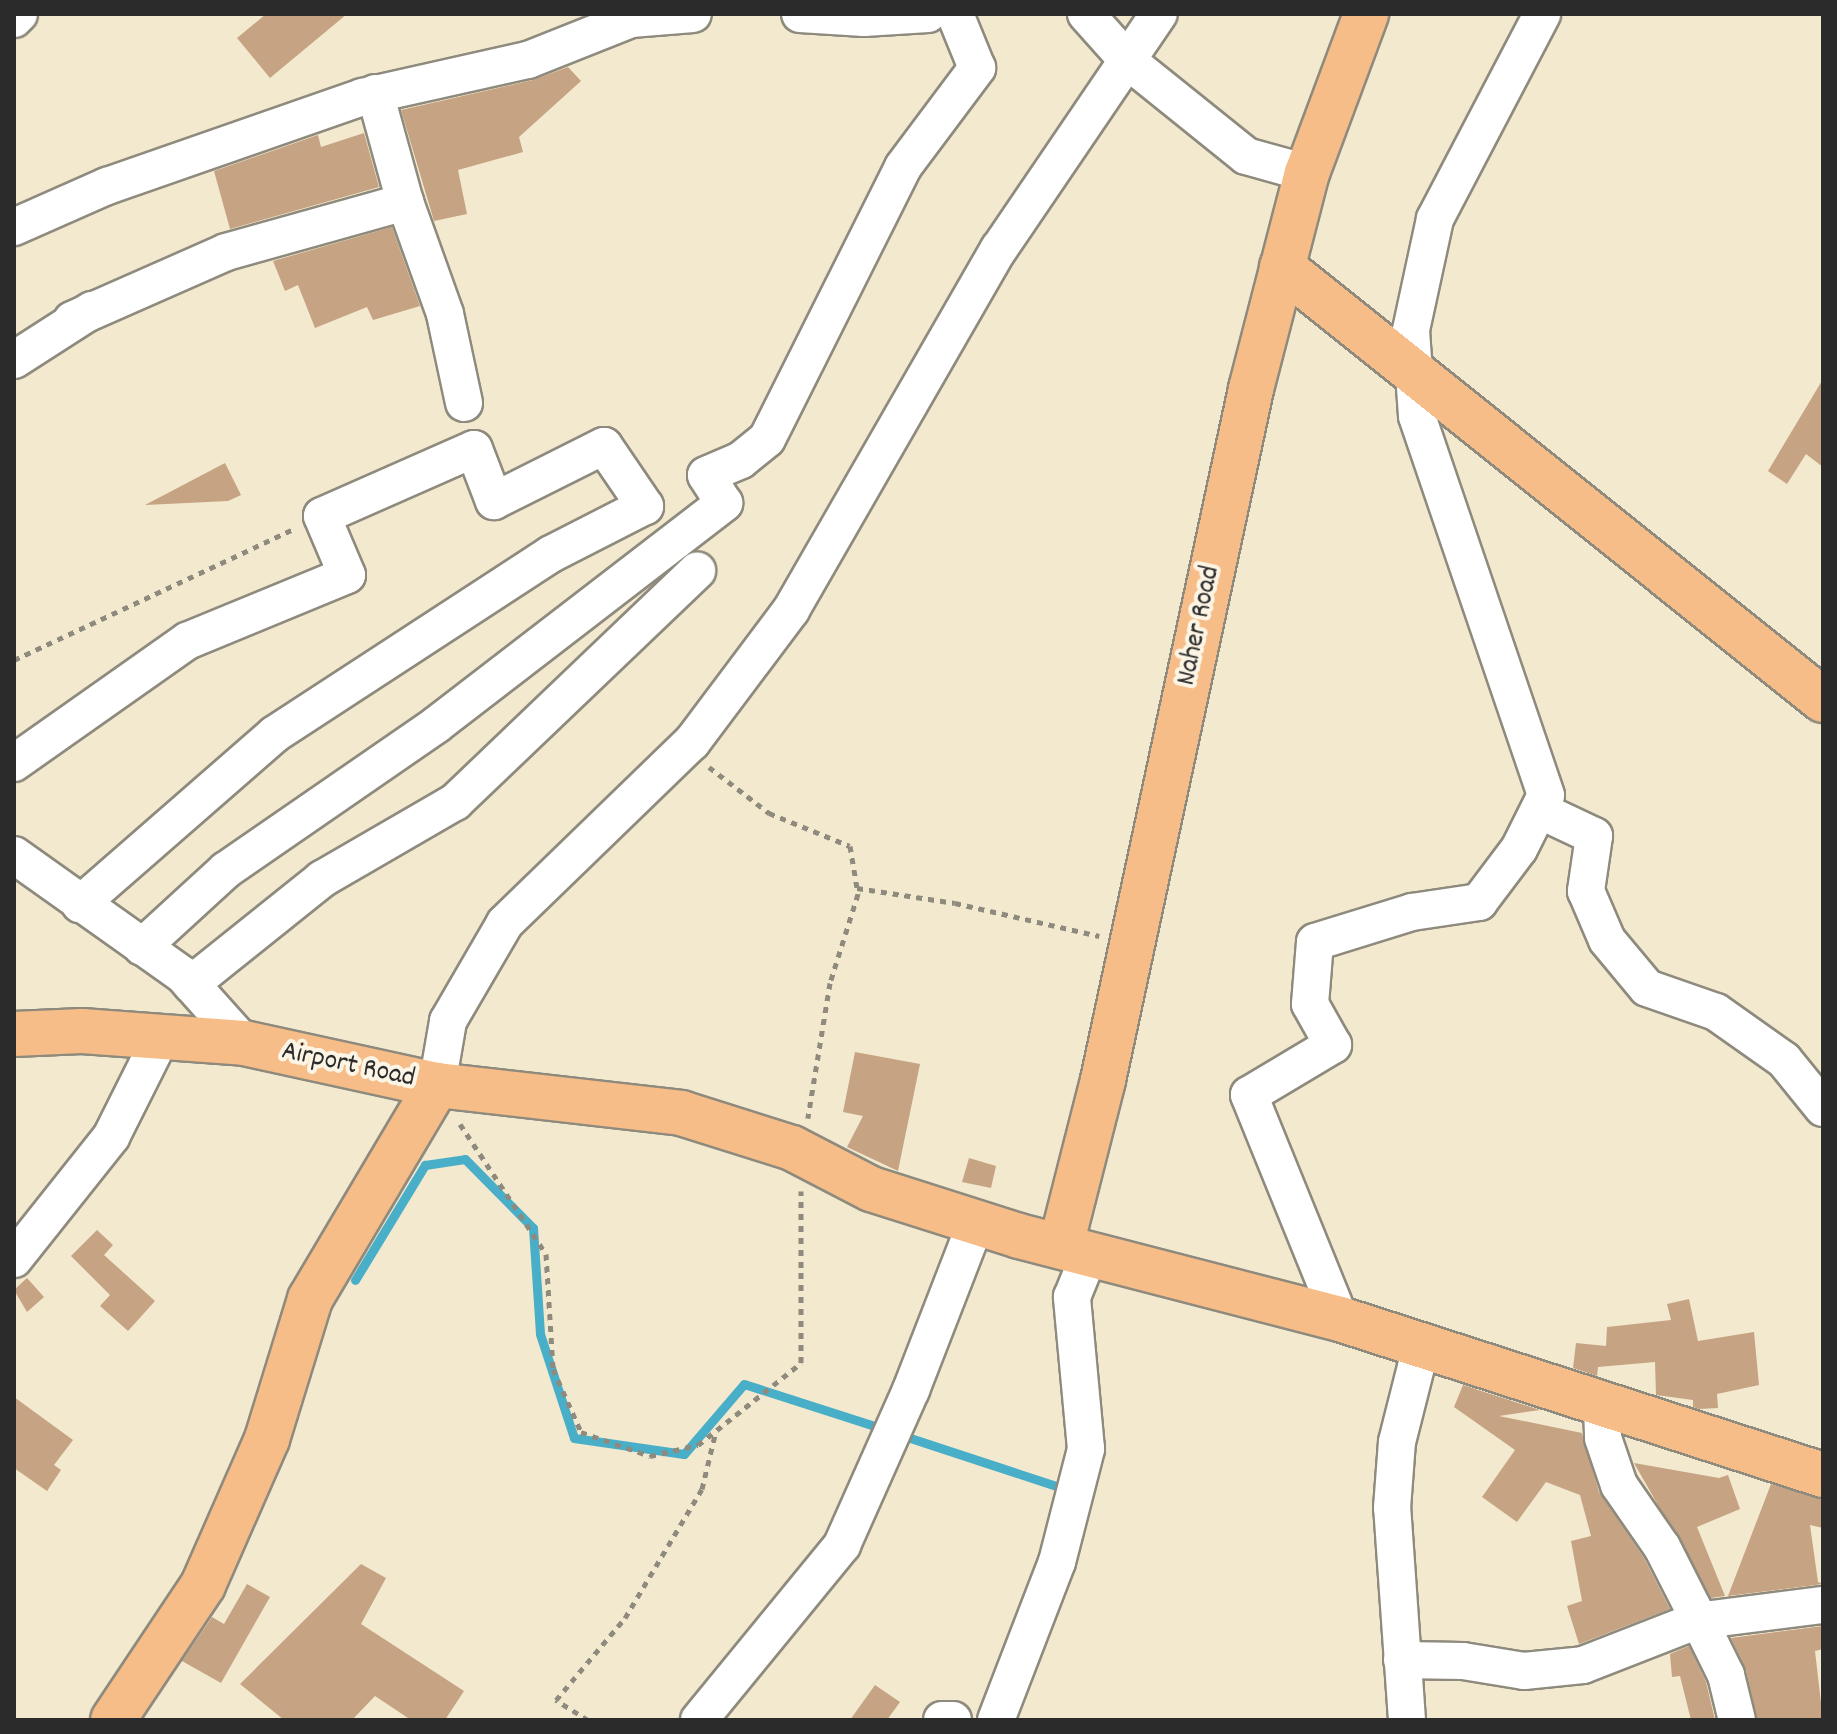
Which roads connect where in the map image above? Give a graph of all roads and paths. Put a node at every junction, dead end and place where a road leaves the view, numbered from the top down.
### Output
1 (19, 14) edge
2 (693, 14) edge
3 (800, 14) edge
4 (928, 14) edge
5 (955, 14) edge
6 (1086, 14) edge
7 (1159, 14) edge
8 (1366, 14) edge
9 (1542, 14) edge
10 (14, 19) edge
11 (1128, 61) junction
12 (375, 93) junction
13 (1307, 173) junction
14 (405, 202) junction
15 (14, 227) edge
16 (1282, 267) junction
17 (14, 360) edge
18 (1414, 373) junction
19 (464, 403) dead end
20 (322, 516) junction
21 (697, 571) dead end
22 (14, 660) edge
23 (1823, 700) edge
24 (685, 748) junction
25 (14, 763) edge
26 (1539, 810) junction
27 (14, 855) edge
28 (857, 888) junction
29 (80, 904) junction
30 (1132, 942) junction
31 (142, 947) junction
32 (191, 984) junction
33 (14, 1034) edge
34 (161, 1037) junction
35 (244, 1043) junction
36 (437, 1085) junction
37 (1823, 1108) edge
38 (807, 1156) junction
39 (976, 1222) junction
40 (1076, 1249) junction
41 (14, 1259) edge
42 (1340, 1319) junction
43 (1421, 1347) junction
44 (1602, 1406) junction
45 (715, 1433) junction
46 (1823, 1475) edge
47 (1823, 1605) edge
48 (1696, 1621) junction
49 (1402, 1660) junction
50 (113, 1720) edge
51 (588, 1720) edge
52 (699, 1720) edge
53 (942, 1720) edge
54 (953, 1720) edge
55 (996, 1720) edge
56 (1407, 1720) edge
57 (1737, 1720) edge

1 - 10 street
2 - 12 street
3 - 4 street
5 - 31 street
6 - 11 street
7 - 11 street
8 - 13 main road, Naher Road
9 - 18 street
11 - 13 street
11 - 24 street
12 - 14 street
12 - 15 street
13 - 16 main road, Naher Road
14 - 17 street
14 - 19 street
16 - 18 main road
16 - 30 main road, Naher Road
18 - 23 main road
18 - 26 street
20 - 22 path
20 - 25 street
20 - 29 street
21 - 32 street
24 - 28 path
24 - 36 street
26 - 37 street
26 - 42 street
27 - 29 street
28 - 30 path
28 - 38 path
29 - 31 street
30 - 40 main road, Naher Road
31 - 32 street
32 - 35 street
33 - 34 main road, Airport Road
34 - 35 main road, Airport Road
34 - 41 street
35 - 36 main road, Airport Road
36 - 38 main road, Airport Road
36 - 45 path
36 - 50 main road
38 - 39 main road, Airport Road
38 - 45 path
39 - 40 main road, Airport Road
39 - 52 street
40 - 42 main road, Airport Road
40 - 55 street
42 - 43 main road, Airport Road
43 - 44 main road, Airport Road
43 - 49 street
44 - 46 main road, Airport Road
44 - 48 street
45 - 51 path
47 - 48 street
48 - 49 street
48 - 57 street
49 - 56 street
53 - 54 street

